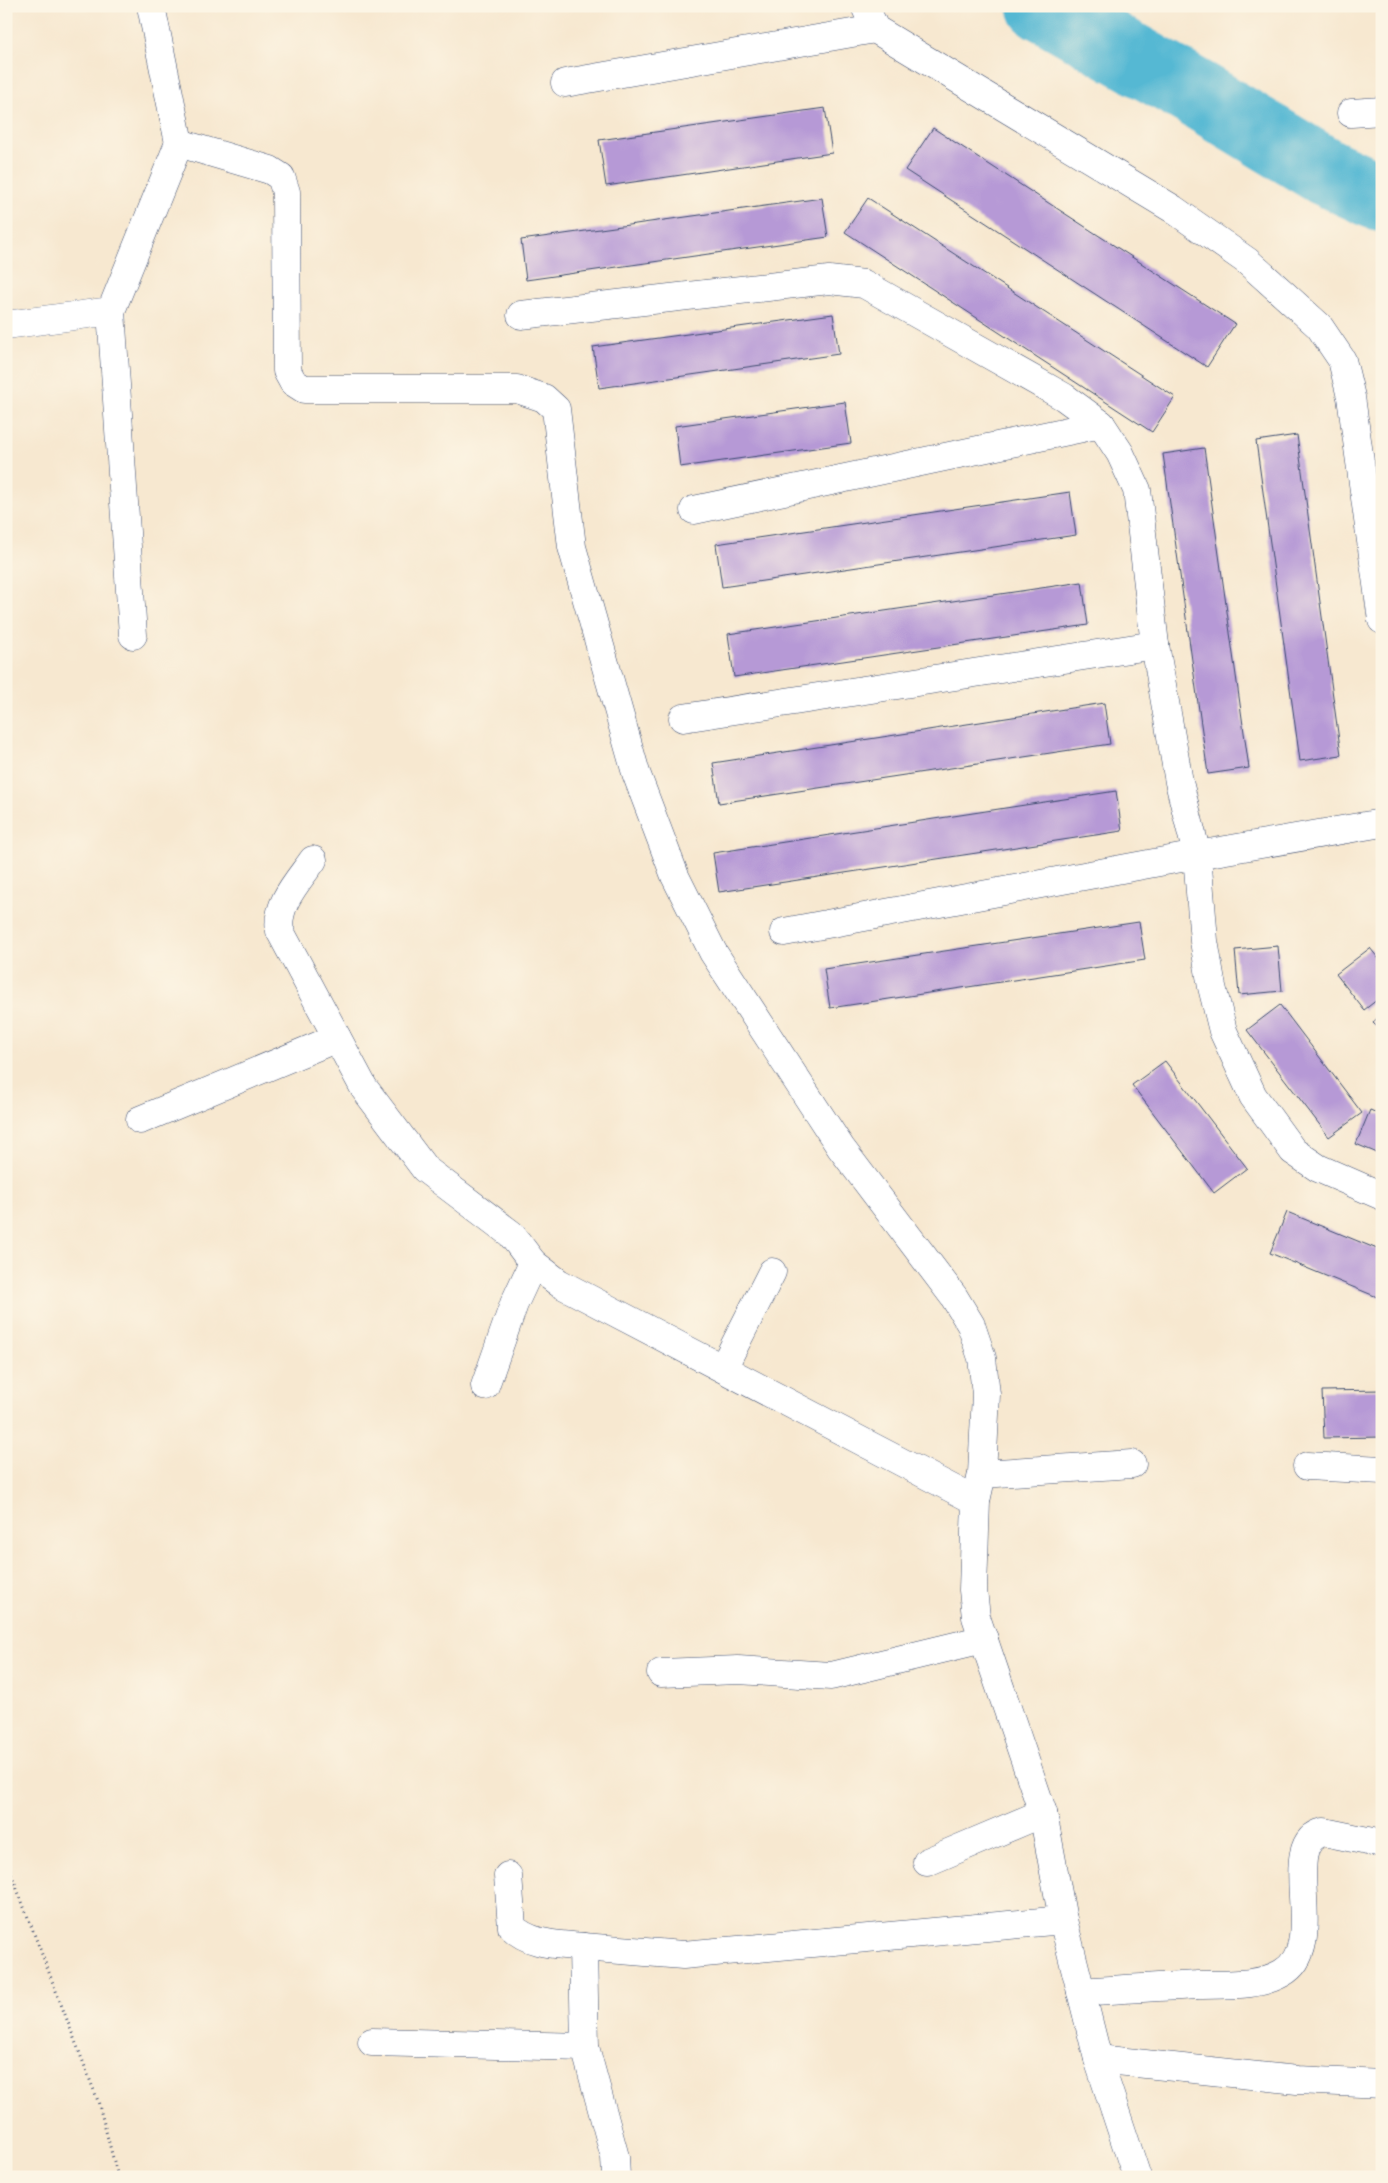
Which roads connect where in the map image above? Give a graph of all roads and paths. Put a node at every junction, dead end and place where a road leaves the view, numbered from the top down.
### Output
1 (151, 6) edge
2 (870, 17) edge
3 (565, 83) dead end
4 (1382, 111) edge
5 (1351, 113) dead end
6 (179, 143) junction
7 (111, 311) junction
8 (521, 315) dead end
9 (6, 325) edge
10 (1101, 424) junction
11 (694, 510) dead end
12 (1382, 620) edge
13 (134, 635) dead end
14 (1155, 645) junction
15 (683, 718) dead end
16 (1382, 823) edge
17 (1196, 855) junction
18 (313, 860) dead end
19 (784, 932) dead end
20 (337, 1038) junction
21 (140, 1120) dead end
22 (1382, 1196) edge
23 (533, 1263) junction
24 (772, 1272) dead end
25 (723, 1368) junction
26 (485, 1386) dead end
27 (1132, 1464) dead end
28 (1308, 1466) dead end
29 (1382, 1470) edge
30 (982, 1474) junction
31 (976, 1501) junction
32 (984, 1639) junction
33 (661, 1673) dead end
34 (1043, 1812) junction
35 (1382, 1844) edge
36 (6, 1860) edge
37 (927, 1862) dead end
38 (508, 1876) dead end
39 (1063, 1920) junction
40 (583, 1947) junction
41 (1081, 1992) junction
42 (372, 2042) dead end
43 (585, 2046) junction
44 (1098, 2059) junction
45 (1382, 2084) edge
46 (118, 2177) edge
47 (616, 2177) edge
48 (1137, 2177) edge

1 - 6 street
2 - 3 street
2 - 12 street
4 - 5 street
6 - 7 street
6 - 30 street
7 - 9 street
7 - 13 street
8 - 10 street
10 - 11 street
10 - 14 street
14 - 15 street
14 - 17 street
16 - 17 street
17 - 19 street
17 - 22 street
18 - 20 street
20 - 21 street
20 - 23 street
23 - 25 street
23 - 26 street
24 - 25 street
25 - 31 street
27 - 30 street
28 - 29 street
30 - 31 street
31 - 32 street
32 - 33 street
32 - 34 street
34 - 37 street
34 - 39 street
35 - 41 street
36 - 46 path
38 - 40 street
39 - 40 street
39 - 41 street
40 - 43 street
41 - 44 street
42 - 43 street
43 - 47 street
44 - 45 street
44 - 48 street

